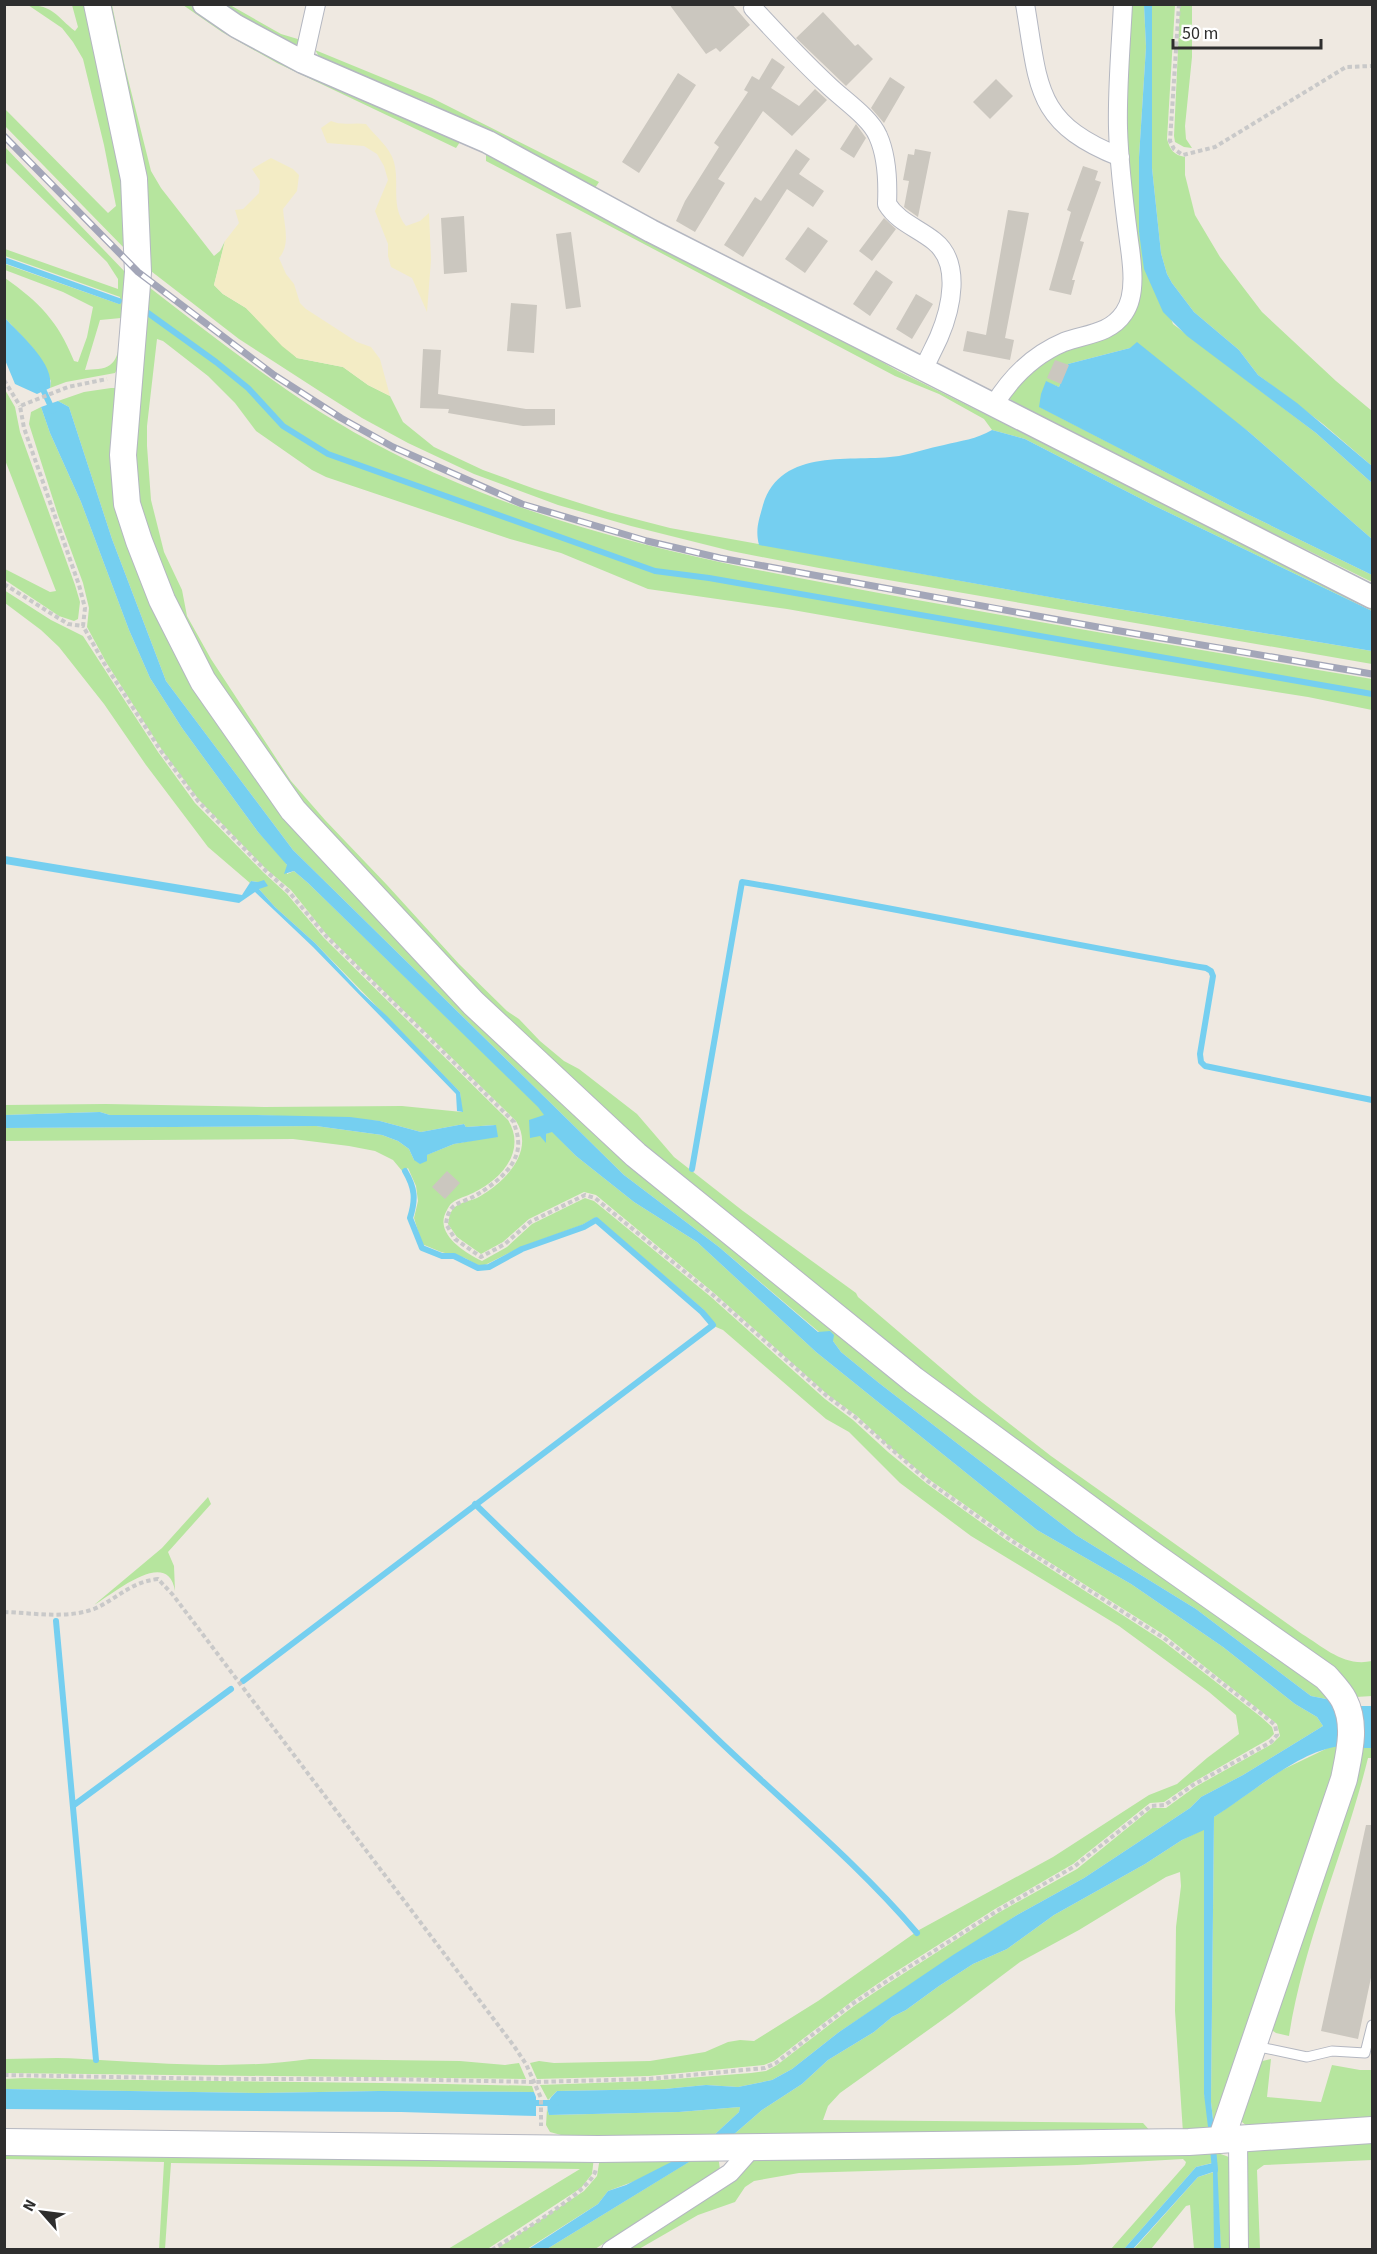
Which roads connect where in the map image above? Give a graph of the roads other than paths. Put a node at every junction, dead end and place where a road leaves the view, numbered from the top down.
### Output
1 (97, 4) edge
2 (204, 4) edge
3 (316, 4) edge
4 (1025, 4) edge
5 (1123, 4) edge
6 (753, 8) dead end
7 (303, 62) junction
8 (1120, 157) junction
9 (923, 371) junction
10 (994, 405) junction
11 (1372, 597) edge
12 (1372, 2025) edge
13 (1253, 2046) junction
14 (1372, 2130) edge
15 (1225, 2140) junction
16 (4, 2142) edge
17 (740, 2147) junction
18 (610, 2250) edge
19 (1239, 2250) edge

1 - 13 main road
2 - 7 street
3 - 7 street
4 - 8 street
5 - 8 street
6 - 9 street
7 - 9 street
8 - 10 street
9 - 10 street
10 - 11 street
12 - 13 lane
13 - 15 main road
14 - 15 main road
15 - 17 main road
15 - 19 street
16 - 17 main road
17 - 18 street

